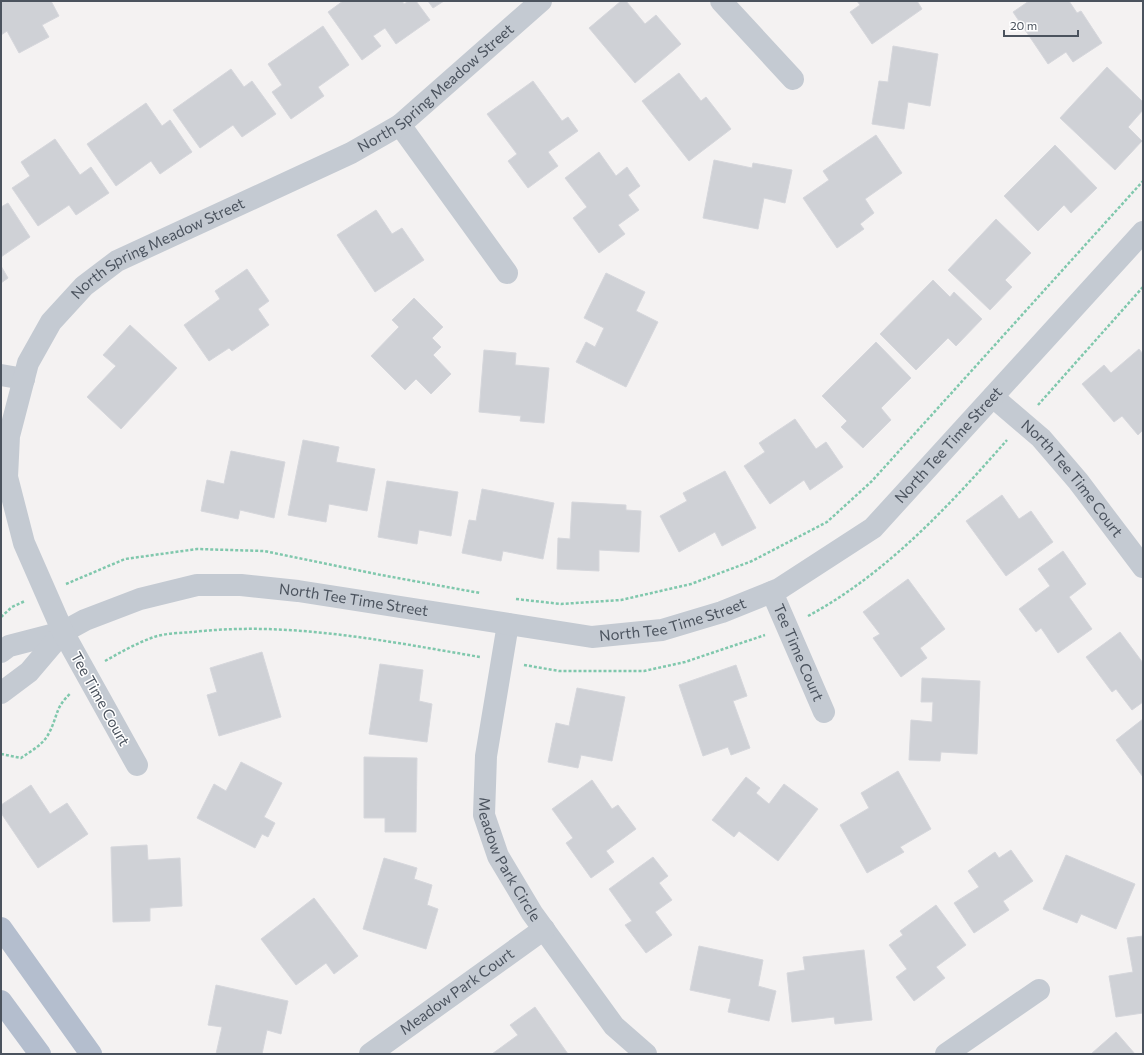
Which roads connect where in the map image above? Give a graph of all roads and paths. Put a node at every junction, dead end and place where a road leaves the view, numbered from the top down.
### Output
1 (541, 1) edge
2 (721, 1) edge
3 (793, 79) dead end
4 (400, 125) junction
5 (1143, 182) edge
6 (1143, 232) edge
7 (507, 273) dead end
8 (1143, 287) edge
9 (1, 375) edge
10 (24, 379) junction
11 (994, 397) junction
12 (1022, 422) junction
13 (5, 435) edge
14 (1143, 567) edge
15 (46, 592) junction
16 (772, 592) junction
17 (482, 594) dead end
18 (513, 599) dead end
19 (1, 617) edge
20 (508, 624) junction
21 (786, 626) junction
22 (63, 632) junction
23 (1, 652) edge
24 (502, 661) junction
25 (88, 676) junction
26 (1, 693) edge
27 (824, 712) dead end
28 (1, 754) edge
29 (137, 765) dead end
30 (1, 928) edge
31 (544, 929) junction
32 (1039, 990) dead end
33 (1, 1001) edge
34 (40, 1054) edge
35 (91, 1054) edge
36 (370, 1054) edge
37 (646, 1054) edge
38 (946, 1054) edge

1 - 4 street, North Spring Meadow Street
2 - 3 street
4 - 7 street
4 - 10 street, North Spring Meadow Street
5 - 18 path
6 - 11 street, North Tee Time Street
8 - 12 path
9 - 10 street
10 - 13 street, North Spring Meadow Street
11 - 12 street, North Tee Time Court
11 - 16 street, North Tee Time Street
12 - 14 street, North Tee Time Court
12 - 21 path
13 - 15 street, North Spring Meadow Street
15 - 17 path
15 - 19 path
15 - 22 street, North Spring Meadow Street
16 - 20 street, North Tee Time Street
16 - 21 street, Tee Time Court
20 - 22 street, North Tee Time Street
20 - 24 street, Meadow Park Circle
21 - 24 path
21 - 27 street, Tee Time Court
22 - 23 street, North Tee Time Street
22 - 25 street, Tee Time Court
22 - 26 street, North Tee Time Street
24 - 25 path
24 - 31 street, Meadow Park Circle
25 - 28 path
25 - 29 street, Tee Time Court
30 - 35 main road
31 - 36 street, Meadow Park Court
31 - 37 street, Meadow Park Circle
32 - 38 street
33 - 34 main road

